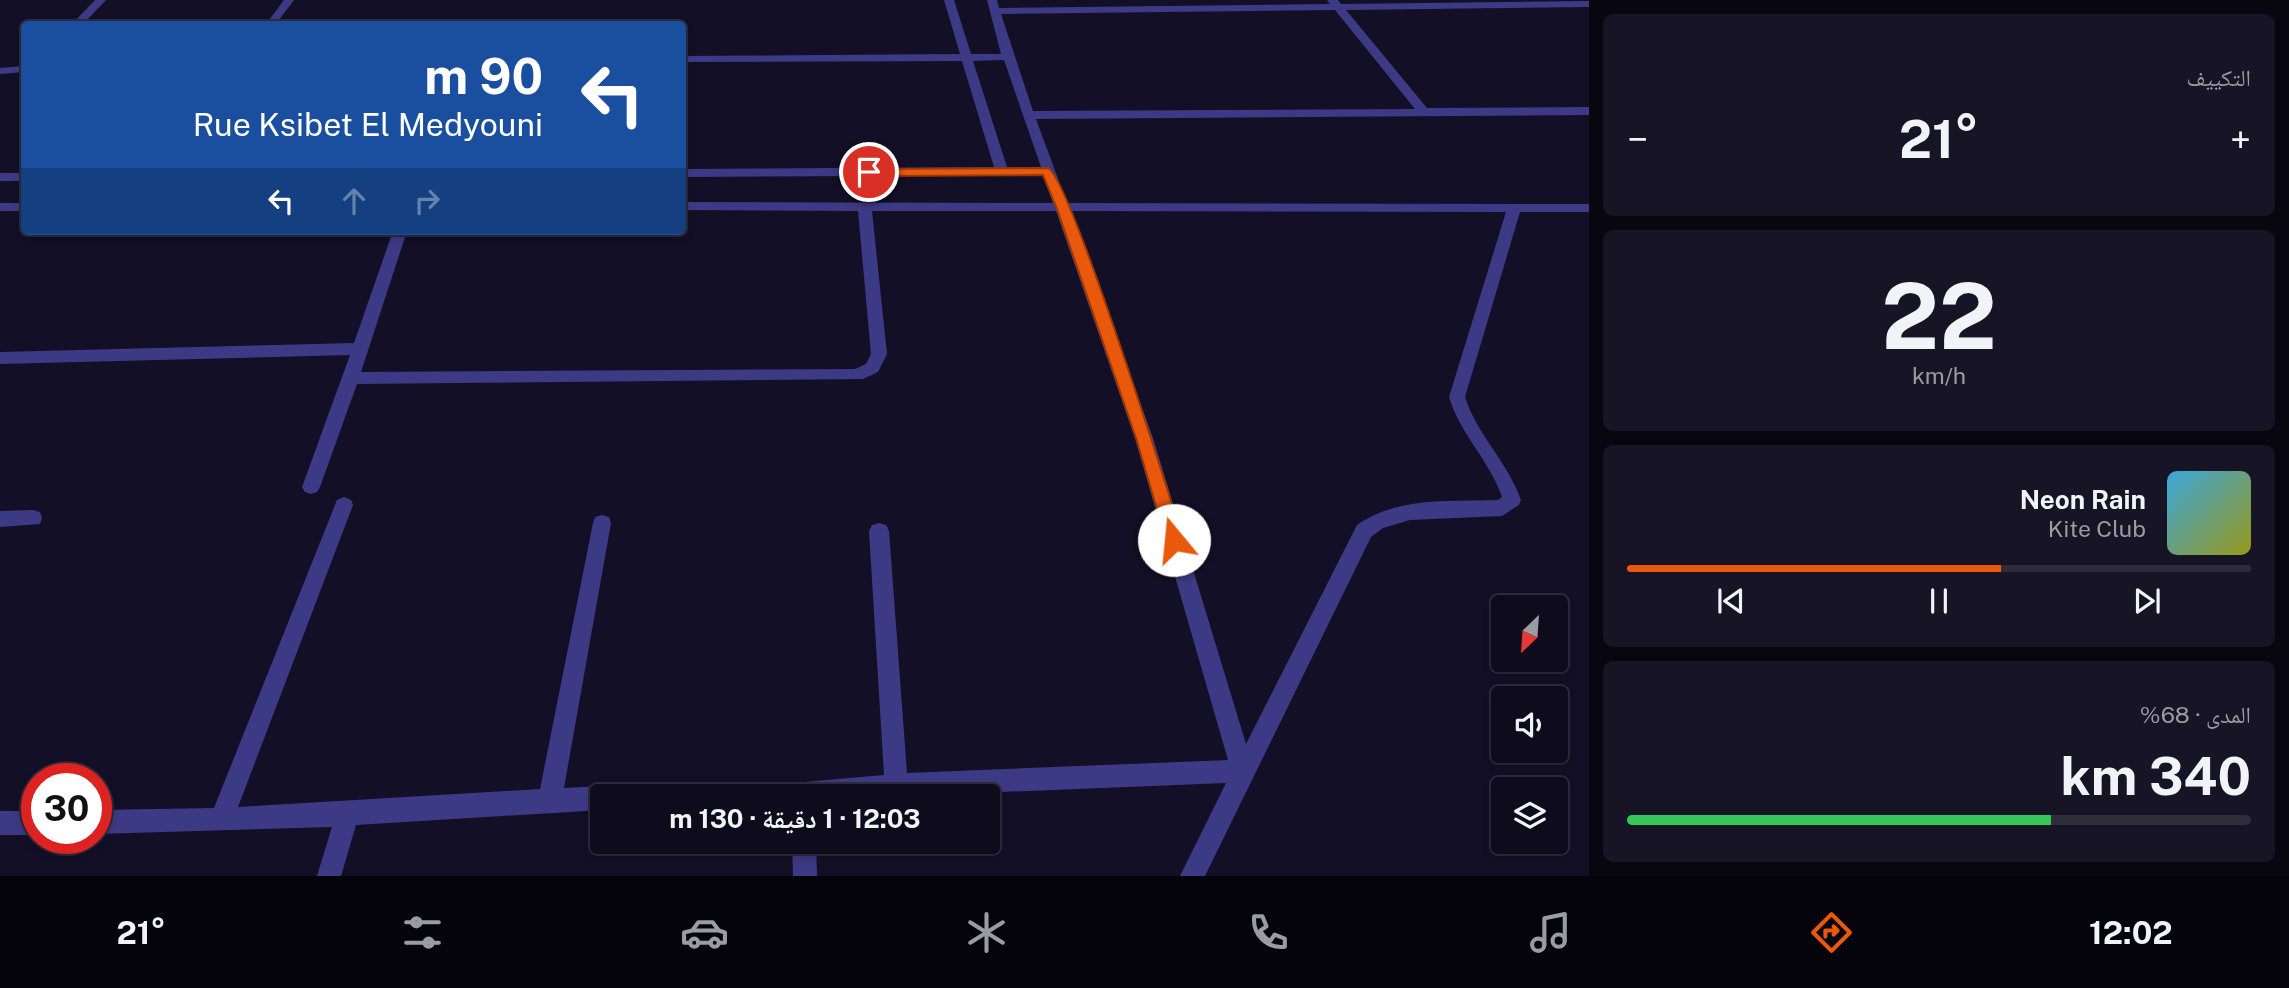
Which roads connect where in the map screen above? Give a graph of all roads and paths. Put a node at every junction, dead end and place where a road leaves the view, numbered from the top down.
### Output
1 (101, 0) edge
2 (289, 0) edge
3 (949, 0) edge
4 (1414, 2) edge
5 (1335, 3) edge
6 (1589, 4) edge
7 (994, 6) edge
8 (81, 21) edge
9 (273, 21) edge
10 (965, 57) junction
11 (1008, 57) junction
12 (686, 60) edge
13 (21, 69) edge
14 (0, 71) edge
15 (1423, 111) junction
16 (1589, 111) edge
17 (1029, 115) junction
18 (1048, 171) junction
19 (1002, 172) junction
20 (686, 173) edge
21 (0, 177) edge
22 (21, 177) edge
23 (686, 206) edge
24 (865, 206) junction
25 (0, 207) edge
26 (21, 207) edge
27 (1514, 208) junction
28 (1589, 208) edge
29 (1064, 209) junction
30 (399, 235) edge
31 (360, 349) junction
32 (0, 358) edge
33 (351, 378) junction
34 (311, 487) dead end
35 (344, 505) dead end
36 (33, 518) dead end
37 (0, 519) edge
38 (602, 523) dead end
39 (878, 531) dead end
40 (1243, 771) junction
41 (897, 784) edge
42 (922, 784) edge
43 (590, 798) edge
44 (550, 799) junction
45 (348, 814) junction
46 (221, 820) junction
47 (112, 822) edge
48 (0, 823) edge
49 (21, 823) edge
50 (804, 854) edge
51 (330, 876) edge
52 (805, 876) edge
53 (1192, 876) edge

1 - 8 street
2 - 9 street
3 - 10 street
4 - 5 street
4 - 6 street
5 - 7 street
5 - 15 street
7 - 11 street
10 - 11 street
10 - 12 street
10 - 19 street
11 - 17 street
13 - 14 street
15 - 16 street
15 - 17 street
17 - 18 street
18 - 19 street
18 - 29 street
19 - 20 street
21 - 22 street
23 - 24 street
24 - 29 street
24 - 33 street
25 - 26 street
27 - 28 street
27 - 29 street
27 - 40 street
29 - 40 street
30 - 31 street
31 - 32 street
31 - 33 street
33 - 34 street
35 - 46 street
36 - 37 street
38 - 44 street
39 - 41 street
40 - 42 street
40 - 53 street
43 - 44 street
44 - 45 street
45 - 46 street
45 - 51 street
46 - 47 street
48 - 49 street
50 - 52 street

